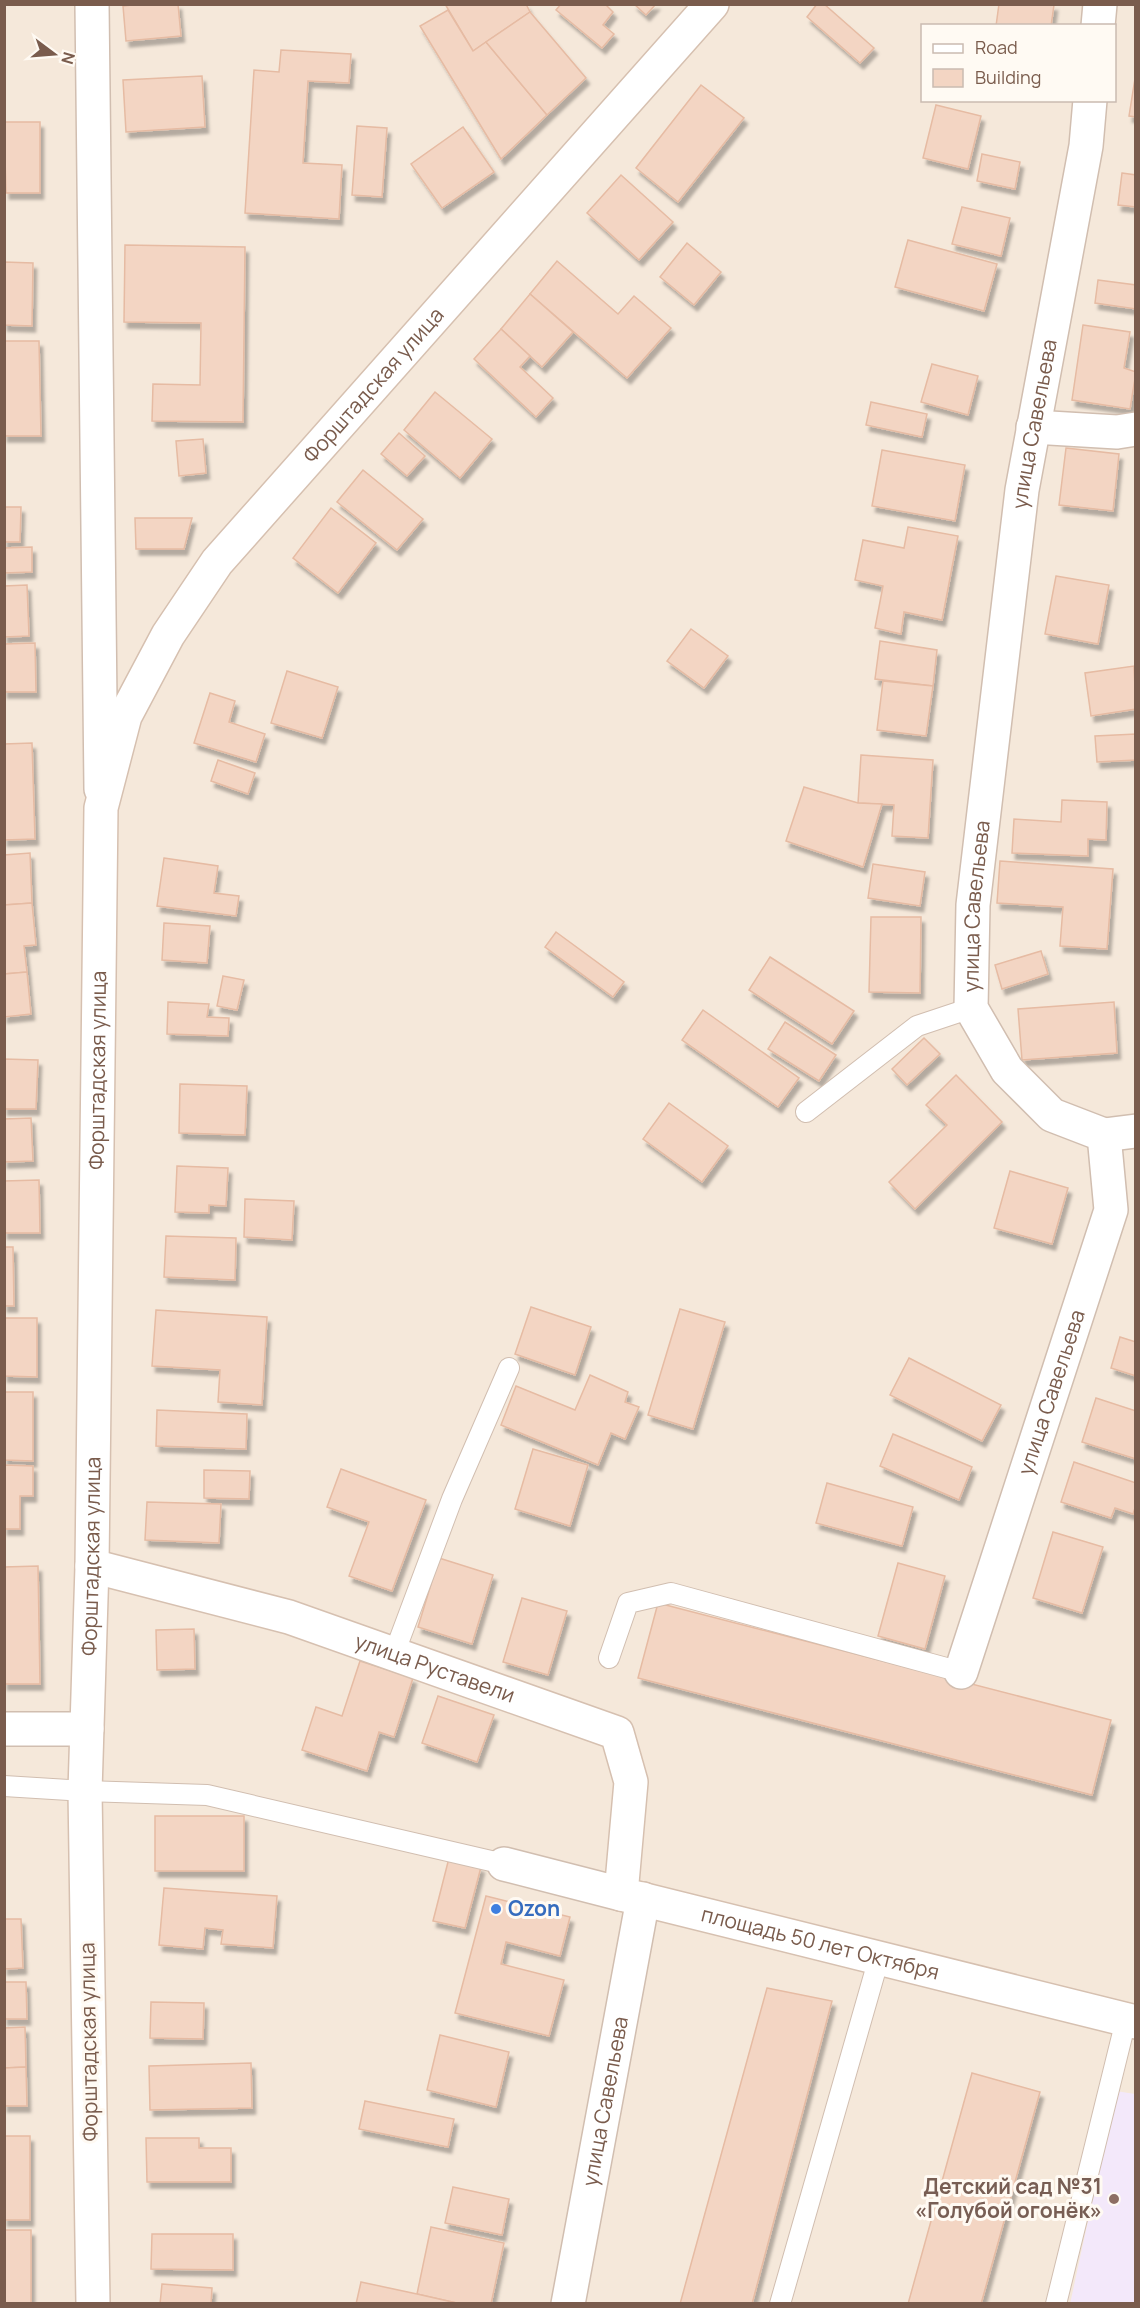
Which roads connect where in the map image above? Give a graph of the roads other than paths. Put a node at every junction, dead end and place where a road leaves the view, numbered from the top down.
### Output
1 (92, 4) edge
2 (712, 4) edge
3 (1100, 4) edge
4 (1098, 24) edge
5 (1090, 102) edge
6 (1033, 427) junction
7 (1136, 429) edge
8 (101, 808) junction
9 (971, 1008) junction
10 (806, 1112) dead end
11 (1136, 1131) edge
12 (1104, 1135) junction
13 (510, 1368) dead end
14 (92, 1566) junction
15 (394, 1654) junction
16 (609, 1658) dead end
17 (961, 1672) joint
18 (4, 1729) edge
19 (87, 1729) junction
20 (4, 1786) edge
21 (85, 1791) junction
22 (504, 1864) joint
23 (632, 1897) junction
24 (879, 1958) junction
25 (1131, 2021) edge
26 (93, 2304) edge
27 (568, 2304) edge
28 (780, 2304) edge
29 (1056, 2304) edge

1 - 8 street, Форштадская улица
2 - 8 street, Форштадская улица
3 - 4 street
5 - 6 street, улица Савельева
6 - 7 street
6 - 9 street, улица Савельева
8 - 14 street, Форштадская улица
9 - 10 lane
9 - 12 street, улица Савельева
11 - 12 street
12 - 17 street, улица Савельева
13 - 15 lane
14 - 15 street, улица Руставели
14 - 19 street, Форштадская улица
15 - 23 street, улица Руставели
16 - 17 lane
18 - 19 street
19 - 21 street, Форштадская улица
20 - 21 lane
21 - 22 lane
21 - 26 street, Форштадская улица
22 - 23 street, площадь 50 лет Октября
23 - 24 street, площадь 50 лет Октября
23 - 27 street, улица Савельева
24 - 25 street, площадь 50 лет Октября
24 - 28 lane
25 - 29 lane

